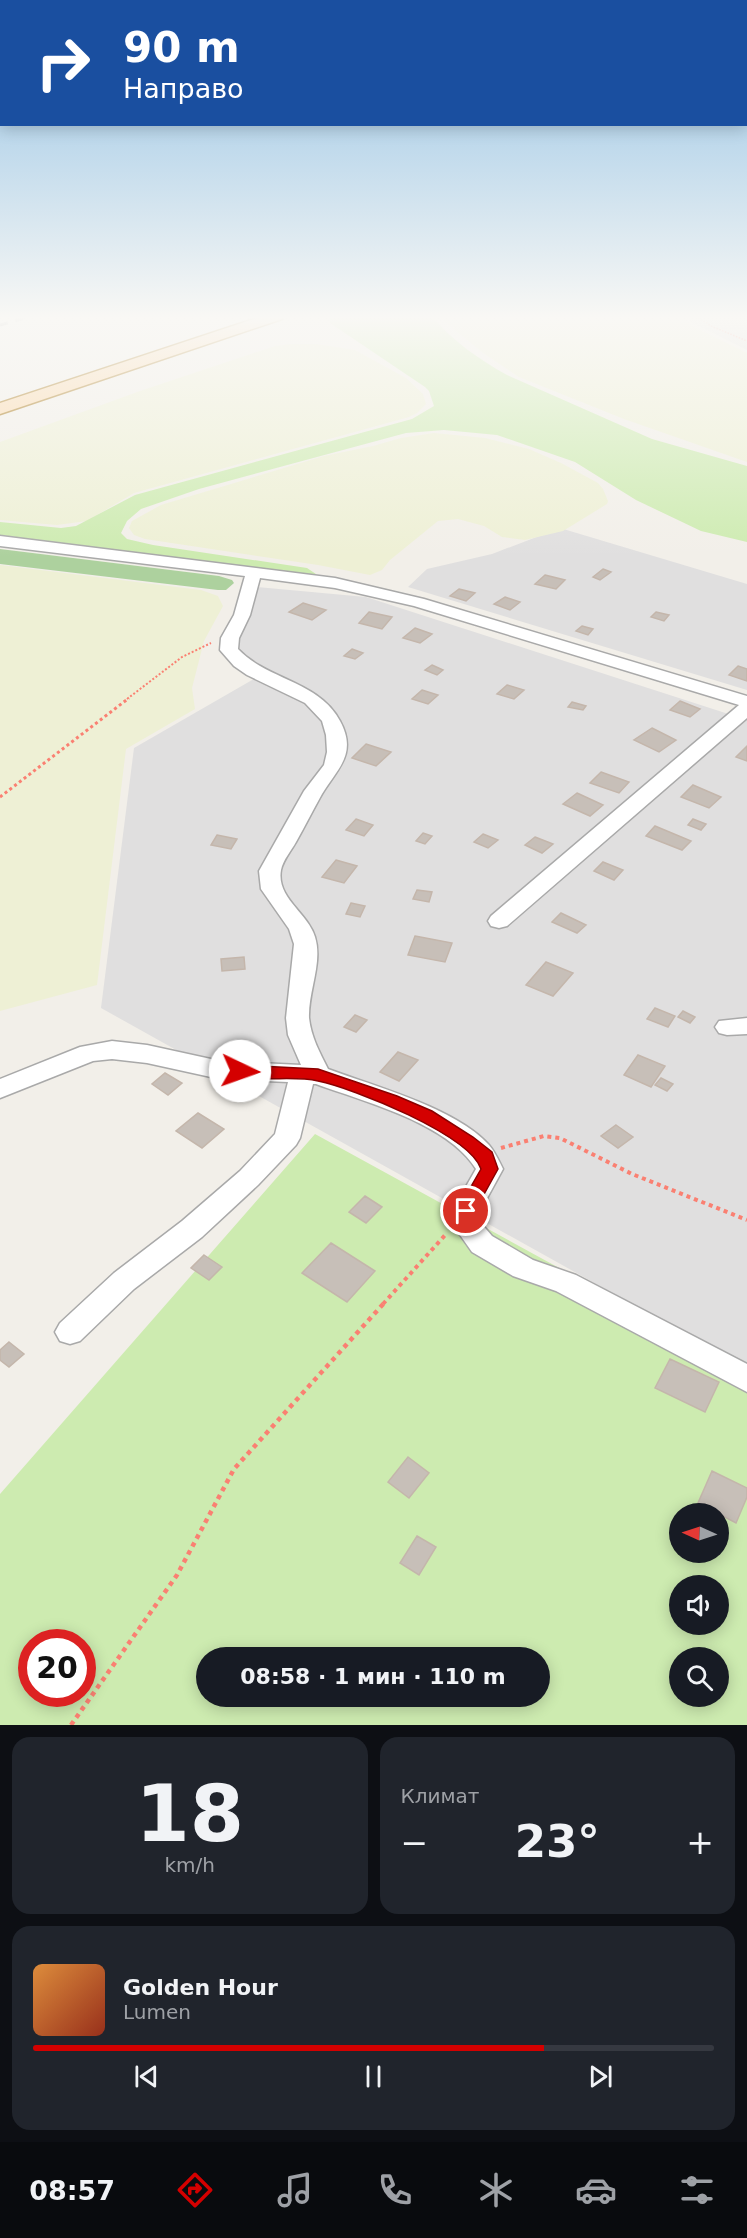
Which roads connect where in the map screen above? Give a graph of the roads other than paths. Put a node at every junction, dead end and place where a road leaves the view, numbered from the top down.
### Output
1 (37, 396) edge
2 (0, 409) edge
3 (0, 541) edge
4 (255, 572) junction
5 (747, 702) edge
6 (747, 708) edge
7 (499, 921) dead end
8 (310, 1068) junction
9 (0, 1089) edge
10 (70, 1332) dead end
11 (747, 1379) edge

1 - 2 main road
3 - 4 street
4 - 5 street
4 - 8 street
6 - 7 street
8 - 9 street
8 - 10 street
8 - 11 street

